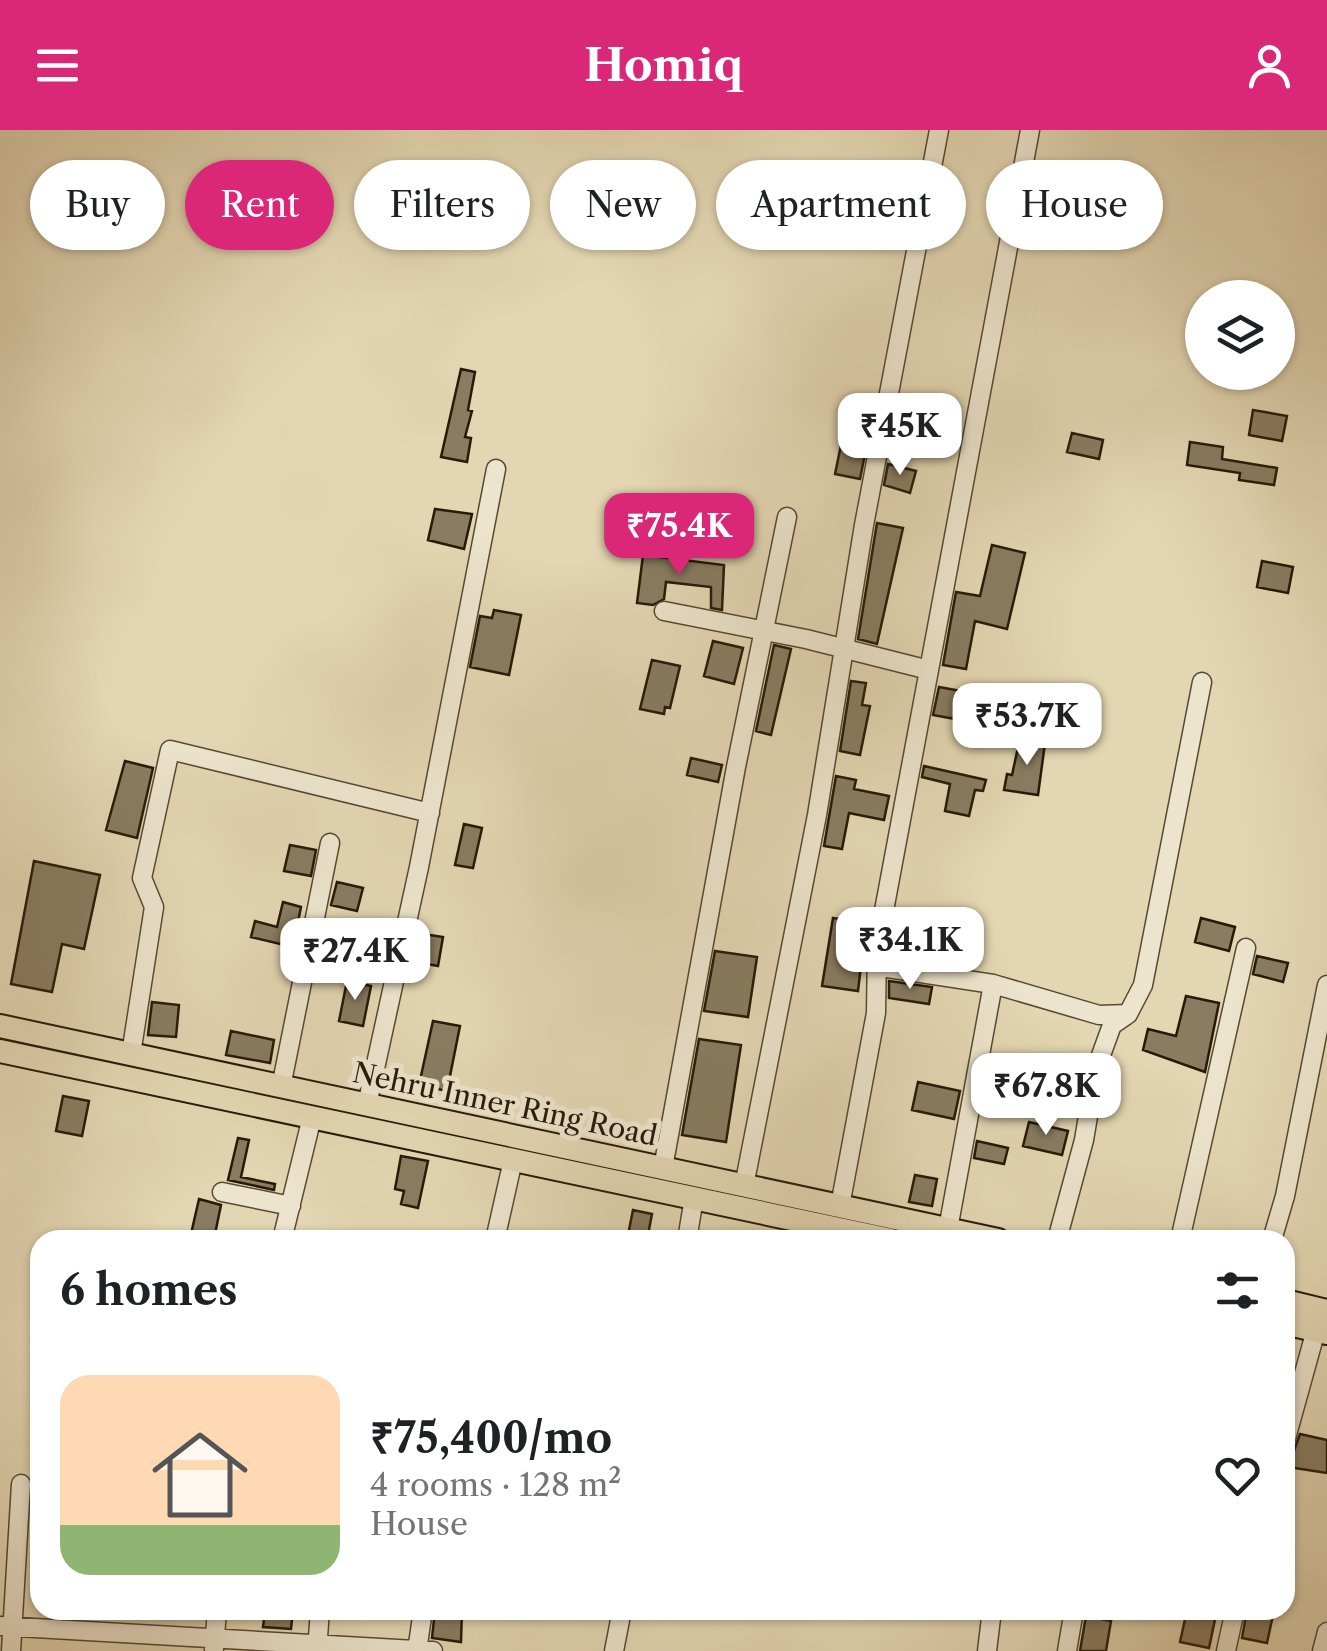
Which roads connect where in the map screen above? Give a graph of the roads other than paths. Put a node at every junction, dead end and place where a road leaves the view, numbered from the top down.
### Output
1 (939, 130) edge
2 (1030, 130) edge
3 (496, 469) dead end
4 (787, 517) dead end
5 (664, 611) dead end
6 (764, 632) junction
7 (842, 649) junction
8 (929, 670) junction
9 (1202, 682) dead end
10 (430, 813) junction
11 (330, 842) dead end
12 (1246, 948) dead end
13 (876, 966) junction
14 (994, 984) junction
15 (1327, 985) edge
16 (1128, 1014) junction
17 (0, 1026) edge
18 (0, 1051) edge
19 (131, 1054) junction
20 (282, 1087) junction
21 (367, 1105) junction
22 (312, 1116) junction
23 (513, 1160) junction
24 (662, 1168) junction
25 (744, 1186) junction
26 (222, 1192) dead end
27 (694, 1198) junction
28 (291, 1206) junction
29 (840, 1206) junction
30 (948, 1229) junction
31 (285, 1230) edge
32 (498, 1230) edge
33 (689, 1230) edge
34 (809, 1230) edge
35 (953, 1230) edge
36 (1060, 1230) edge
37 (1182, 1230) edge
38 (1275, 1230) edge
39 (1295, 1308) edge
40 (1295, 1323) edge
41 (1323, 1324) edge
42 (1295, 1411) edge
43 (20, 1484) dead end
44 (216, 1620) edge
45 (319, 1620) edge
46 (423, 1620) edge
47 (620, 1620) edge
48 (991, 1620) edge
49 (1072, 1620) edge
50 (1232, 1620) edge
51 (6, 1626) edge
52 (1327, 1632) edge
53 (111, 1642) edge
54 (214, 1645) edge
55 (317, 1648) edge
56 (422, 1650) edge
57 (11, 1651) edge
58 (614, 1651) edge
59 (988, 1651) edge
60 (1067, 1651) edge
61 (1226, 1651) edge
62 (1322, 1651) edge

1 - 7 street
2 - 8 street
3 - 10 street
4 - 6 street
5 - 6 street
6 - 7 street
6 - 24 street
7 - 8 street
7 - 25 street
8 - 13 street
9 - 16 street
10 - 19 street
10 - 21 street
11 - 20 street
12 - 37 street
13 - 14 street
13 - 29 street
14 - 16 street
14 - 30 street
15 - 38 street
16 - 36 street
17 - 19 main road, Nehru Inner Ring Road
18 - 22 main road
19 - 20 main road, Nehru Inner Ring Road
20 - 21 main road, Nehru Inner Ring Road
21 - 24 main road, Nehru Inner Ring Road
22 - 23 main road
22 - 28 street
23 - 27 main road
23 - 32 street
24 - 25 main road, Nehru Inner Ring Road
25 - 29 main road, Nehru Inner Ring Road
26 - 28 street
27 - 33 street
27 - 34 main road
28 - 31 street
29 - 30 main road, Nehru Inner Ring Road
30 - 35 main road, Nehru Inner Ring Road
39 - 41 main road
40 - 41 main road
41 - 42 street
43 - 51 street
44 - 54 street
45 - 55 street
46 - 56 street
47 - 58 street
48 - 59 street
49 - 60 street
50 - 61 street
51 - 53 street
51 - 57 street
52 - 62 street
53 - 54 street
54 - 55 street
55 - 56 street

